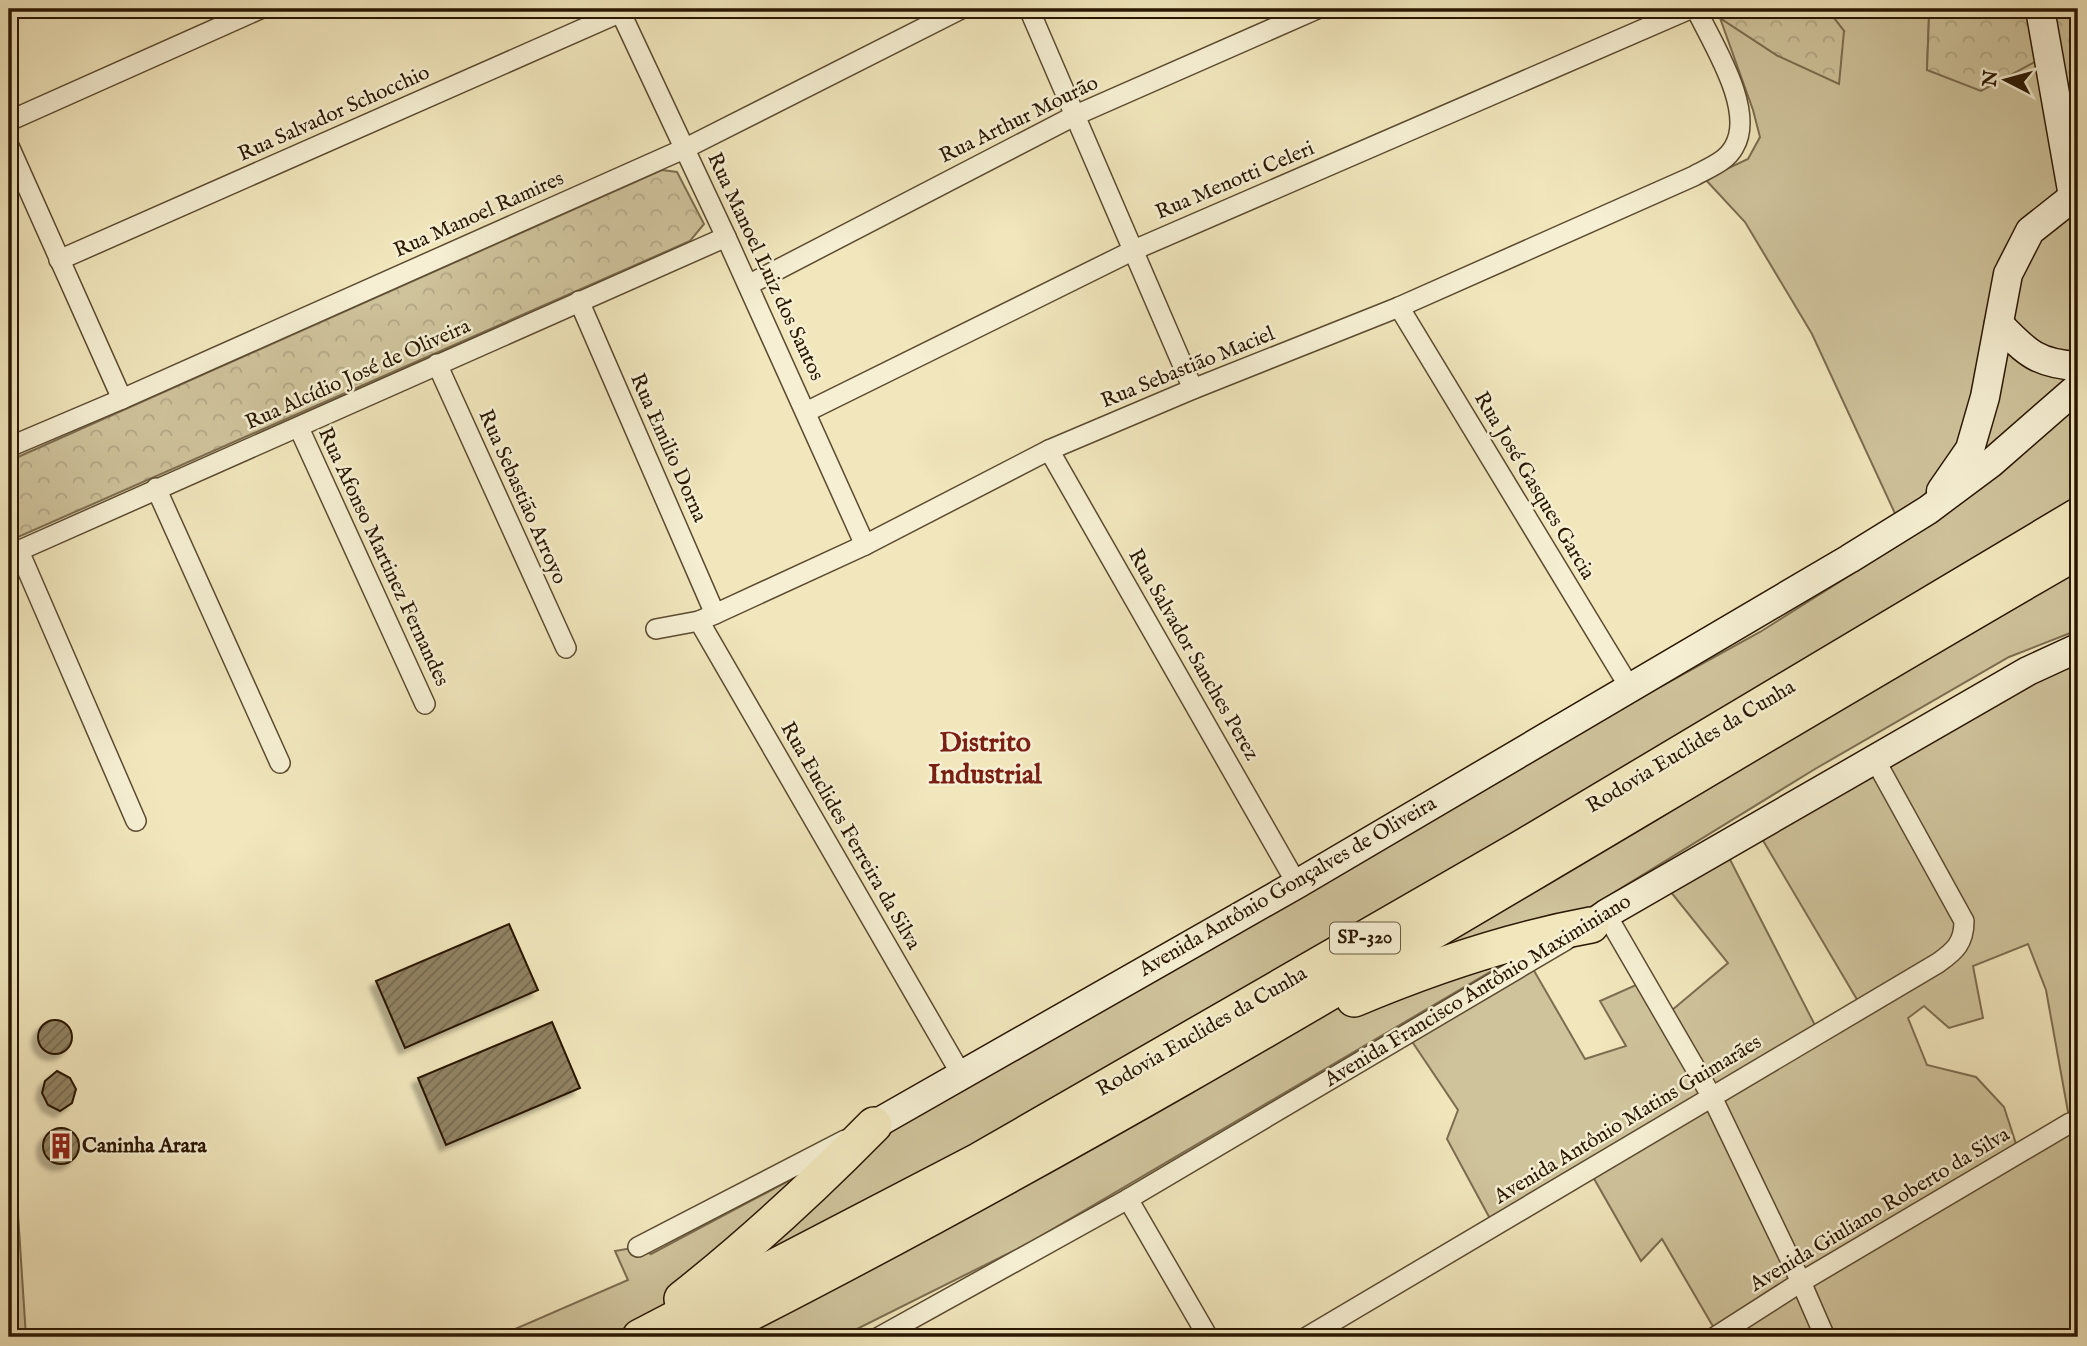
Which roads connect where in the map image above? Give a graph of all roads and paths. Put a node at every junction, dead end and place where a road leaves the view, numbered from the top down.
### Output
1 (260, 9) edge
2 (961, 9) edge
3 (1029, 9) edge
4 (1317, 9) edge
5 (1690, 9) edge
6 (1696, 9) edge
7 (2040, 9) edge
8 (2068, 9) edge
9 (623, 10) edge
10 (2078, 30) edge
11 (1076, 115) junction
12 (9, 121) edge
13 (9, 146) edge
14 (685, 148) junction
15 (2076, 195) edge
16 (726, 237) junction
17 (1134, 250) junction
18 (59, 260) junction
19 (748, 285) junction
20 (579, 301) junction
21 (1399, 307) junction
22 (1999, 324) junction
23 (437, 364) junction
24 (2078, 366) edge
25 (2078, 387) edge
26 (1193, 389) junction
27 (122, 399) junction
28 (806, 412) junction
29 (299, 428) junction
30 (9, 447) edge
31 (1049, 450) junction
32 (156, 488) junction
33 (1928, 510) junction
34 (2078, 516) edge
35 (865, 545) junction
36 (2078, 551) edge
37 (14, 553) edge
38 (707, 617) junction
39 (656, 629) dead end
40 (566, 648) dead end
41 (2078, 648) edge
42 (1630, 688) junction
43 (425, 704) dead end
44 (1874, 758) junction
45 (280, 763) dead end
46 (136, 821) dead end
47 (1297, 884) junction
48 (1598, 919) junction
49 (1271, 1027) junction
50 (961, 1074) junction
51 (1712, 1097) junction
52 (2070, 1123) dead end
53 (874, 1125) junction
54 (1128, 1199) junction
55 (638, 1247) dead end
56 (1801, 1282) junction
57 (635, 1337) edge
58 (640, 1337) edge
59 (703, 1337) edge
60 (879, 1337) edge
61 (1209, 1337) edge
62 (1307, 1337) edge
63 (1716, 1337) edge
64 (1825, 1337) edge

1 - 12 street
2 - 14 street, Rua Manoel Ramires
3 - 11 street
4 - 11 street, Rua Arthur Mourão
5 - 17 street, Rua Menotti Celeri
6 - 21 street, Rua Sebastião Maciel
7 - 15 main road
8 - 10 path
9 - 14 street, Rua Manoel Luiz dos Santos
9 - 18 street, Rua Salvador Schocchio
11 - 17 street
11 - 19 street, Rua Arthur Mourão
13 - 18 street
14 - 16 street, Rua Manoel Luiz dos Santos
14 - 27 street, Rua Manoel Ramires
15 - 22 main road, Avenida Antônio Gonçalves de Oliveira
16 - 19 street, Rua Manoel Luiz dos Santos
16 - 20 street, Rua Alcídio José de Oliveira
17 - 26 street
17 - 28 street, Rua Menotti Celeri
18 - 27 street
19 - 28 street, Rua Manoel Luiz dos Santos
20 - 23 street, Rua Alcídio José de Oliveira
20 - 38 street, Rua Emilio Dorna
21 - 26 street, Rua Sebastião Maciel
21 - 42 street, Rua José Gasques Garcia
22 - 24 main road
22 - 33 main road, Avenida Antônio Gonçalves de Oliveira
23 - 29 street, Rua Alcídio José de Oliveira
23 - 40 street, Rua Sebastião Arroyo
25 - 33 main road, Avenida Antônio Gonçalves de Oliveira
26 - 31 street, Rua Sebastião Maciel
27 - 30 street, Rua Manoel Ramires
28 - 35 street, Rua Manoel Luiz dos Santos
29 - 32 street, Rua Alcídio José de Oliveira
29 - 43 street, Rua Afonso Martinez Fernandes
31 - 35 street, Rua Sebastião Maciel
31 - 47 street, Rua Salvador Sanches Perez
32 - 37 street, Rua Alcídio José de Oliveira
32 - 45 street
33 - 42 main road, Avenida Antônio Gonçalves de Oliveira
34 - 58 highway, Rodovia Euclides da Cunha / SP-320
35 - 38 street, Rua Sebastião Maciel
36 - 49 highway, Rodovia Euclides da Cunha / SP-320
37 - 46 street
38 - 39 street, Rua Sebastião Maciel
38 - 50 street, Rua Euclides Ferreira da Silva
41 - 44 main road, Avenida Francisco Antônio Maximiniano
42 - 47 main road, Avenida Antônio Gonçalves de Oliveira
44 - 48 main road, Avenida Francisco Antônio Maximiniano
44 - 51 street, Avenida Antônio Matins Guimarães
47 - 50 main road, Avenida Antônio Gonçalves de Oliveira
48 - 49 highway
48 - 51 street
48 - 54 street, Avenida Francisco Antônio Maximiniano
49 - 59 highway, Rodovia Euclides da Cunha / SP-320
50 - 53 main road, Avenida Antônio Gonçalves de Oliveira
51 - 56 street
51 - 62 street, Avenida Antônio Matins Guimarães
52 - 56 street, Avenida Giuliano Roberto da Silva
53 - 55 street, Avenida Antônio Gonçalves de Oliveira
53 - 57 highway
54 - 60 street, Avenida Francisco Antônio Maximiniano
54 - 61 street
56 - 63 street, Avenida Giuliano Roberto da Silva
56 - 64 street

